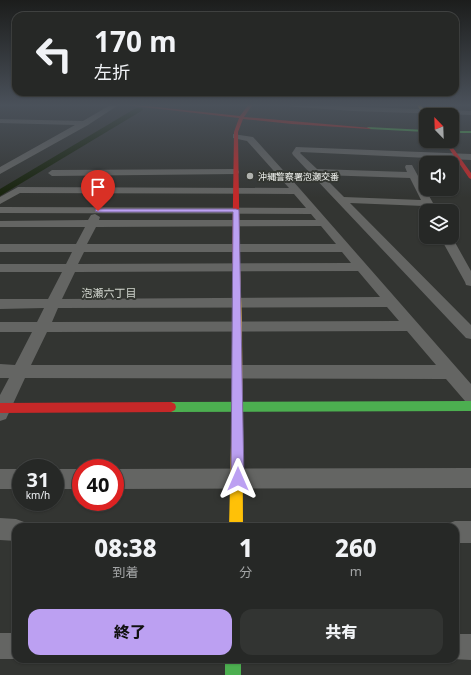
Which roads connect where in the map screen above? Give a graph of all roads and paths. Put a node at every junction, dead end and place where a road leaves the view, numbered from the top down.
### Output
1 (63, 136) edge
2 (236, 136) joint
3 (451, 148) edge
4 (403, 154) junction
5 (456, 156) joint
6 (459, 156) edge
7 (471, 156) edge
8 (459, 160) edge
9 (0, 171) edge
10 (235, 172) junction
11 (314, 172) junction
12 (52, 173) dead end
13 (413, 175) junction
14 (471, 177) edge
15 (296, 190) junction
16 (108, 191) junction
17 (236, 191) junction
18 (342, 200) junction
19 (0, 201) edge
20 (428, 204) edge
21 (419, 206) edge
22 (0, 210) edge
23 (236, 210) junction
24 (98, 211) junction
25 (314, 211) junction
26 (324, 222) junction
27 (236, 223) junction
28 (0, 224) edge
29 (92, 224) junction
30 (450, 244) edge
31 (0, 248) edge
32 (80, 248) junction
33 (346, 248) junction
34 (236, 249) junction
35 (361, 267) junction
36 (0, 268) edge
37 (70, 268) junction
38 (236, 268) junction
39 (471, 282) edge
40 (238, 302) junction
41 (392, 302) junction
42 (0, 304) edge
43 (53, 304) junction
44 (238, 326) junction
45 (412, 326) junction
46 (0, 327) edge
47 (41, 327) junction
48 (471, 334) edge
49 (0, 371) edge
50 (20, 371) junction
51 (238, 372) junction
52 (451, 372) junction
53 (471, 396) edge
54 (471, 406) edge
55 (238, 408) junction
56 (1, 410) edge
57 (471, 478) edge
58 (0, 479) edge
59 (12, 479) edge
60 (124, 479) edge
61 (238, 479) junction
62 (236, 523) edge
63 (0, 530) edge
64 (12, 530) edge
65 (459, 532) edge
66 (471, 532) edge
67 (0, 646) edge
68 (12, 646) edge
69 (459, 647) edge
70 (471, 647) edge
71 (233, 663) edge
72 (233, 675) edge

1 - 9 street
2 - 10 street
2 - 15 street
3 - 5 street
4 - 5 street
4 - 11 street
4 - 13 street
6 - 7 street
8 - 14 street
10 - 12 street
10 - 17 street
11 - 13 street
11 - 18 street
13 - 20 street
15 - 17 street
15 - 25 street
16 - 17 street
16 - 19 street
16 - 24 street
17 - 23 street
18 - 21 street
18 - 48 street
22 - 24 street
23 - 24 street
23 - 25 street
23 - 27 street
24 - 29 street
25 - 26 street
26 - 27 street
26 - 33 street
27 - 29 street
27 - 34 street
28 - 29 street
29 - 32 street
30 - 39 street
31 - 32 street
32 - 34 street
32 - 37 street
33 - 34 street
33 - 35 street
34 - 38 street
35 - 38 street
35 - 41 street
36 - 37 street
37 - 38 street
37 - 43 street
38 - 40 street
40 - 41 street
40 - 43 street
40 - 44 street
41 - 45 street
42 - 43 street
43 - 47 street
44 - 45 street
44 - 47 street
44 - 51 street
45 - 52 street
46 - 47 street
47 - 50 street
49 - 50 street
50 - 51 street
50 - 56 street
51 - 52 street
51 - 55 street
52 - 53 street
54 - 55 street
55 - 56 street
55 - 61 street
57 - 61 street
58 - 59 street
60 - 61 street
61 - 62 street
63 - 64 street
65 - 66 street
67 - 68 street
69 - 70 street
71 - 72 street

